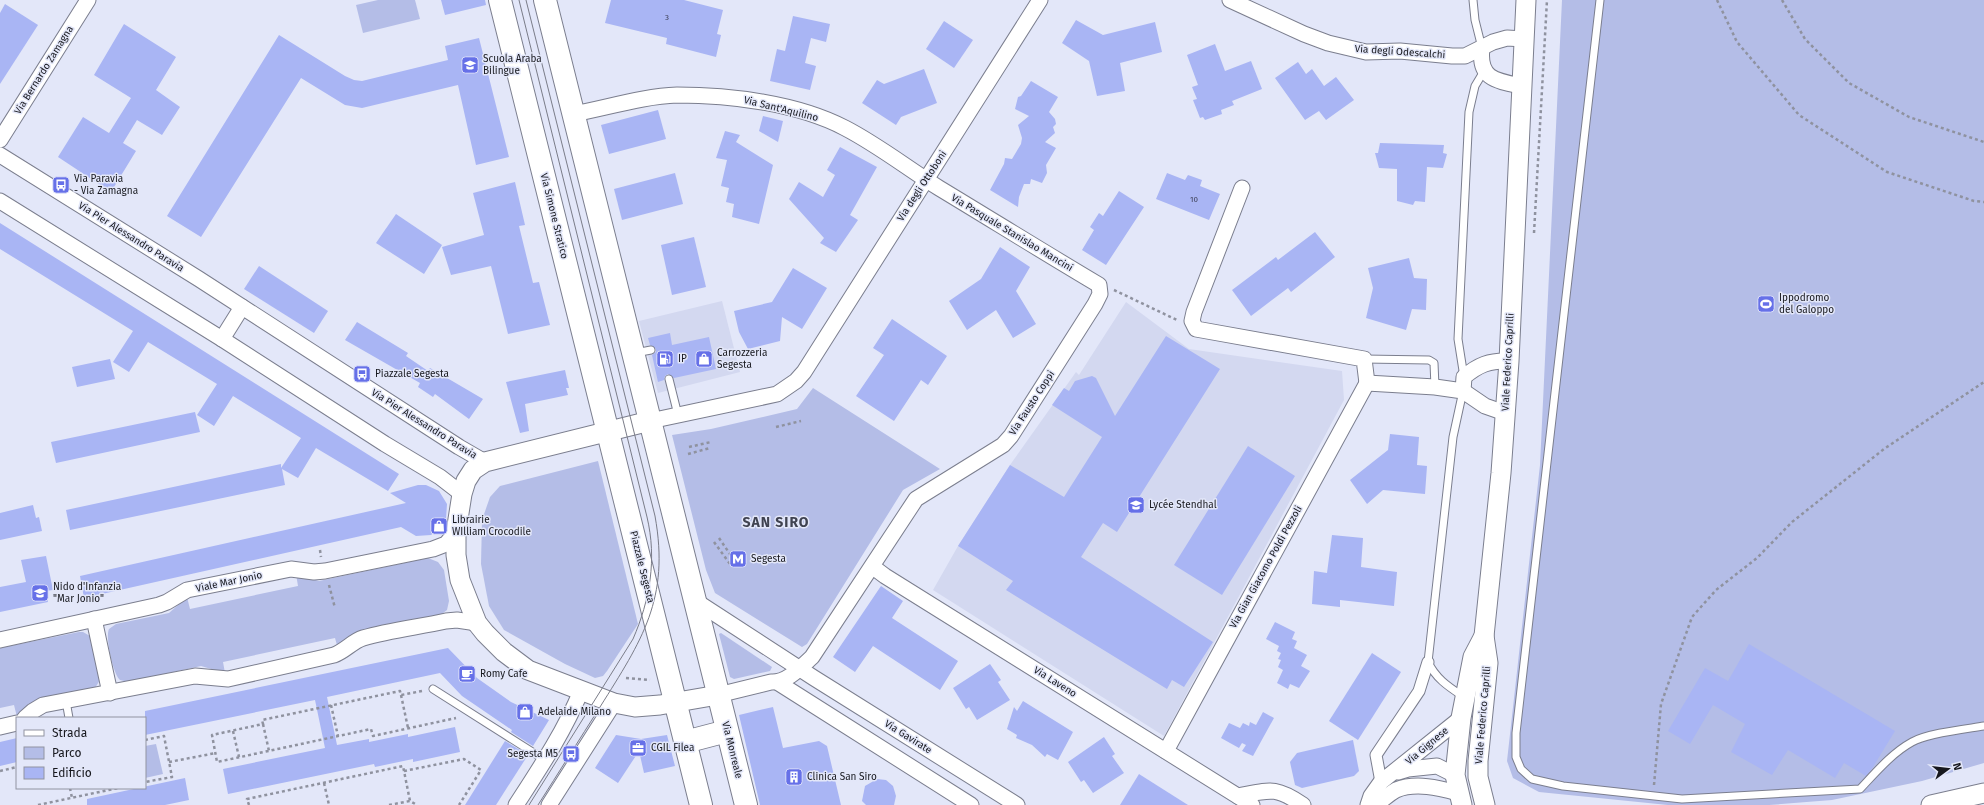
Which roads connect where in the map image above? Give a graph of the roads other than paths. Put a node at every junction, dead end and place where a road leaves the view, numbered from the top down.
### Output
1 (88, 0) edge
2 (500, 0) edge
3 (545, 0) edge
4 (1040, 0) edge
5 (1230, 0) edge
6 (1474, 0) edge
7 (1526, 0) edge
8 (1600, 0) edge
9 (1524, 39) junction
10 (1482, 48) junction
11 (1484, 71) junction
12 (1522, 86) junction
13 (573, 114) junction
14 (0, 140) edge
15 (0, 155) edge
16 (926, 180) junction
17 (1242, 188) dead end
18 (0, 201) edge
19 (1098, 285) joint
20 (242, 307) junction
21 (222, 338) junction
22 (1364, 359) junction
23 (1509, 361) junction
24 (669, 379) dead end
25 (1367, 384) junction
26 (1463, 384) junction
27 (1435, 387) junction
28 (1505, 413) junction
29 (678, 415) junction
30 (650, 421) junction
31 (608, 432) junction
32 (485, 462) junction
33 (462, 494) junction
34 (456, 532) junction
35 (873, 567) junction
36 (694, 600) junction
37 (94, 619) junction
38 (476, 623) junction
39 (1484, 636) junction
40 (0, 640) edge
41 (1428, 662) junction
42 (800, 668) junction
43 (777, 682) junction
44 (433, 689) road end
45 (581, 691) junction
46 (110, 693) junction
47 (718, 695) junction
48 (1464, 697) junction
49 (66, 701) junction
50 (675, 702) junction
51 (614, 703) junction
52 (26, 717) edge
53 (69, 717) edge
54 (1461, 718) junction
55 (16, 723) edge
56 (1984, 726) edge
57 (0, 727) edge
58 (727, 731) junction
59 (685, 742) junction
60 (1166, 751) junction
61 (545, 760) junction
62 (1455, 774) junction
63 (1387, 778) junction
64 (1984, 793) edge
65 (1238, 796) junction
66 (1460, 799) edge
67 (1483, 800) edge
68 (516, 805) edge
69 (549, 805) edge
70 (701, 805) edge
71 (746, 805) edge
72 (971, 805) edge
73 (1017, 805) edge
74 (1252, 805) edge
75 (1303, 805) edge
76 (1368, 805) edge
77 (1376, 805) edge
78 (1498, 805) edge
79 (1931, 805) edge

1 - 14 street, Via Bernardo Zamagna
2 - 31 main road, Via Simone Stratico
3 - 13 main road
4 - 16 street, Via degli Ottoboni
5 - 10 street, Via degli Odescalchi
6 - 10 lane
7 - 9 street, Viale Federico Caprilli
8 - 56 lane
9 - 10 street
9 - 12 street, Viale Federico Caprilli
10 - 11 street
11 - 12 street
11 - 26 lane
12 - 23 street, Viale Federico Caprilli
13 - 16 street, Via Sant'Aquilino
13 - 30 main road
15 - 20 street, Via Pier Alessandro Paravia
16 - 19 street, Via Pasquale Stanislao Mancini
16 - 29 street, Via degli Ottoboni
17 - 22 street
18 - 21 street
19 - 35 street, Via Fausto Coppi
20 - 21 street
20 - 32 street, Via Pier Alessandro Paravia
21 - 33 street
22 - 25 street
22 - 27 lane
23 - 26 street
23 - 28 street, Viale Federico Caprilli
24 - 29 lane
25 - 27 street
25 - 60 street, Via Gian Giacomo Poldi Pezzoli
26 - 27 street
26 - 28 street
26 - 41 lane
28 - 39 street, Viale Federico Caprilli
29 - 30 street
30 - 31 street
30 - 36 main road
31 - 32 street
31 - 50 main road, Piazzale Segesta
32 - 33 street
33 - 34 street
34 - 37 street, Viale Mar Jonio
34 - 38 street
35 - 42 street
35 - 60 street, Via Laveno
36 - 42 street
36 - 47 main road
37 - 40 street, Viale Mar Jonio
37 - 46 street
38 - 45 street
38 - 46 street
39 - 48 street, Viale Federico Caprilli
39 - 67 street, Viale Federico Caprilli
41 - 48 lane
41 - 63 street
42 - 43 street
42 - 73 street, Via Gavirate
43 - 47 street
43 - 72 street
44 - 61 lane
45 - 51 street
45 - 61 street
46 - 49 street
47 - 50 street
47 - 58 main road, Via Monreale
48 - 54 street, Viale Federico Caprilli
49 - 52 street
49 - 53 lane
50 - 51 street
50 - 59 main road
51 - 69 street
54 - 62 street, Viale Federico Caprilli
54 - 63 street, Via Gignese
55 - 57 street
58 - 59 main road
58 - 71 main road, Via Monreale
59 - 70 main road
60 - 65 street, Via Laveno
61 - 68 street
62 - 63 street, Via Gignese
62 - 66 street, Viale Federico Caprilli
62 - 67 street
63 - 76 street, Via Gignese
64 - 79 street
65 - 74 street, Via Laveno
65 - 75 street
66 - 67 street
66 - 77 street
67 - 78 street

